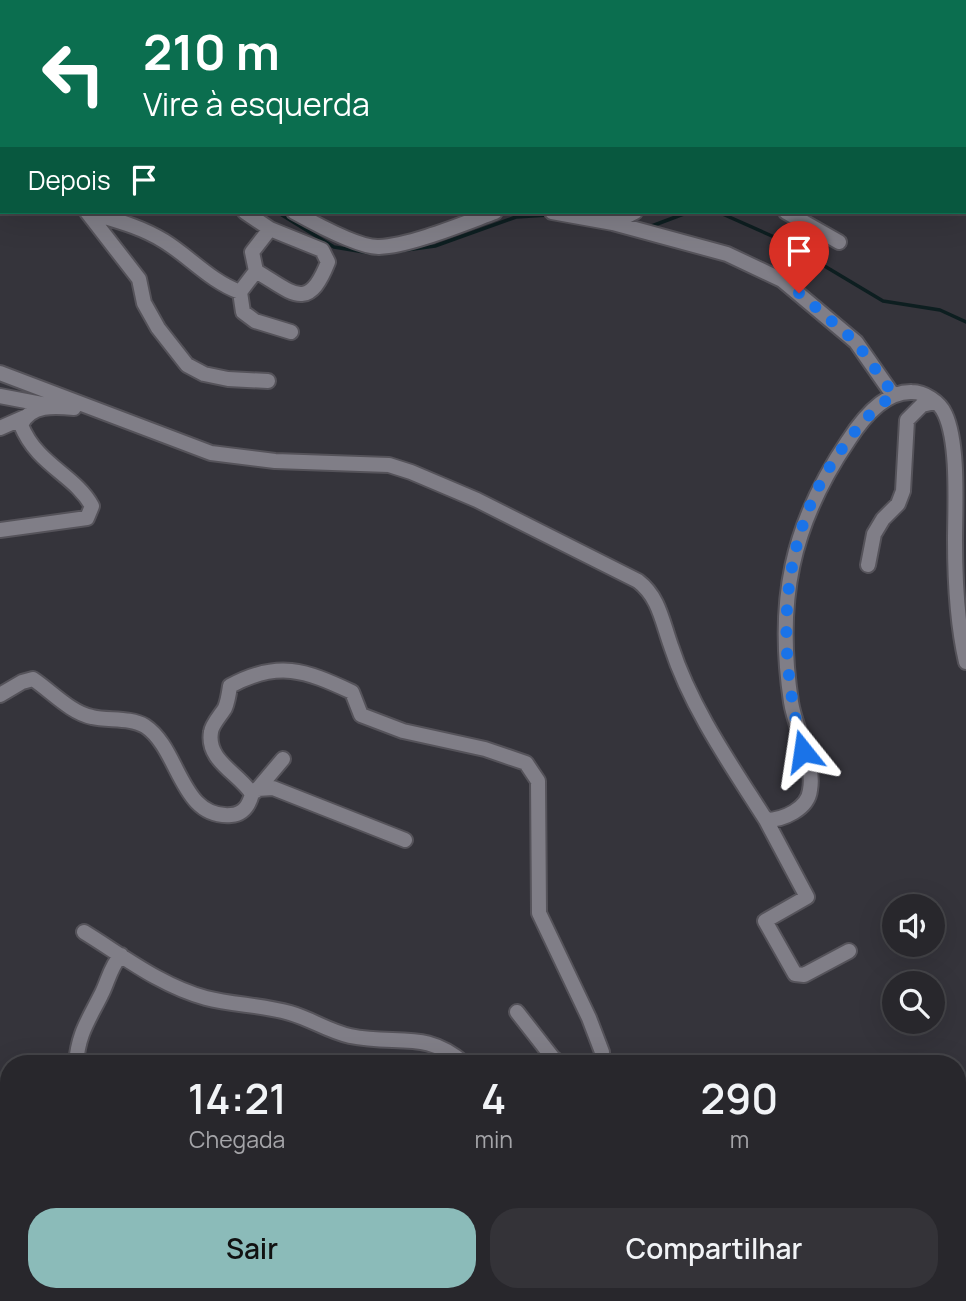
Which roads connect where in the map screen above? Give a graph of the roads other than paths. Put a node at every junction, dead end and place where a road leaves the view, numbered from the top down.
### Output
1 (89, 214) edge
2 (94, 214) edge
3 (248, 214) edge
4 (298, 214) edge
5 (489, 214) edge
6 (563, 214) edge
7 (631, 214) edge
8 (790, 214) edge
9 (613, 223) junction
10 (270, 229) junction
11 (839, 242) dead end
12 (256, 271) junction
13 (240, 292) junction
14 (291, 332) dead end
15 (0, 373) edge
16 (268, 381) dead end
17 (894, 395) junction
18 (0, 397) edge
19 (935, 402) junction
20 (55, 406) junction
21 (93, 409) junction
22 (25, 417) junction
23 (0, 428) edge
24 (0, 530) edge
25 (869, 565) dead end
26 (966, 662) edge
27 (0, 695) edge
28 (282, 759) dead end
29 (255, 792) junction
30 (766, 820) junction
31 (405, 840) dead end
32 (84, 932) dead end
33 (849, 951) dead end
34 (121, 955) junction
35 (517, 1012) dead end
36 (78, 1055) edge
37 (454, 1055) edge
38 (551, 1055) edge
39 (602, 1055) edge

1 - 16 street
2 - 13 street
3 - 10 street
4 - 5 street
6 - 9 street
7 - 9 street
8 - 11 street
9 - 17 street
10 - 12 street
10 - 12 street
12 - 13 street
13 - 14 street
15 - 21 street
17 - 19 street
17 - 30 street
18 - 20 street
19 - 25 street
19 - 26 street
20 - 21 street
20 - 22 street
21 - 30 street
22 - 23 street
22 - 24 street
27 - 29 street
28 - 29 street
29 - 31 street
29 - 39 street
30 - 33 street
32 - 34 street
34 - 36 street
34 - 37 street
35 - 38 street

